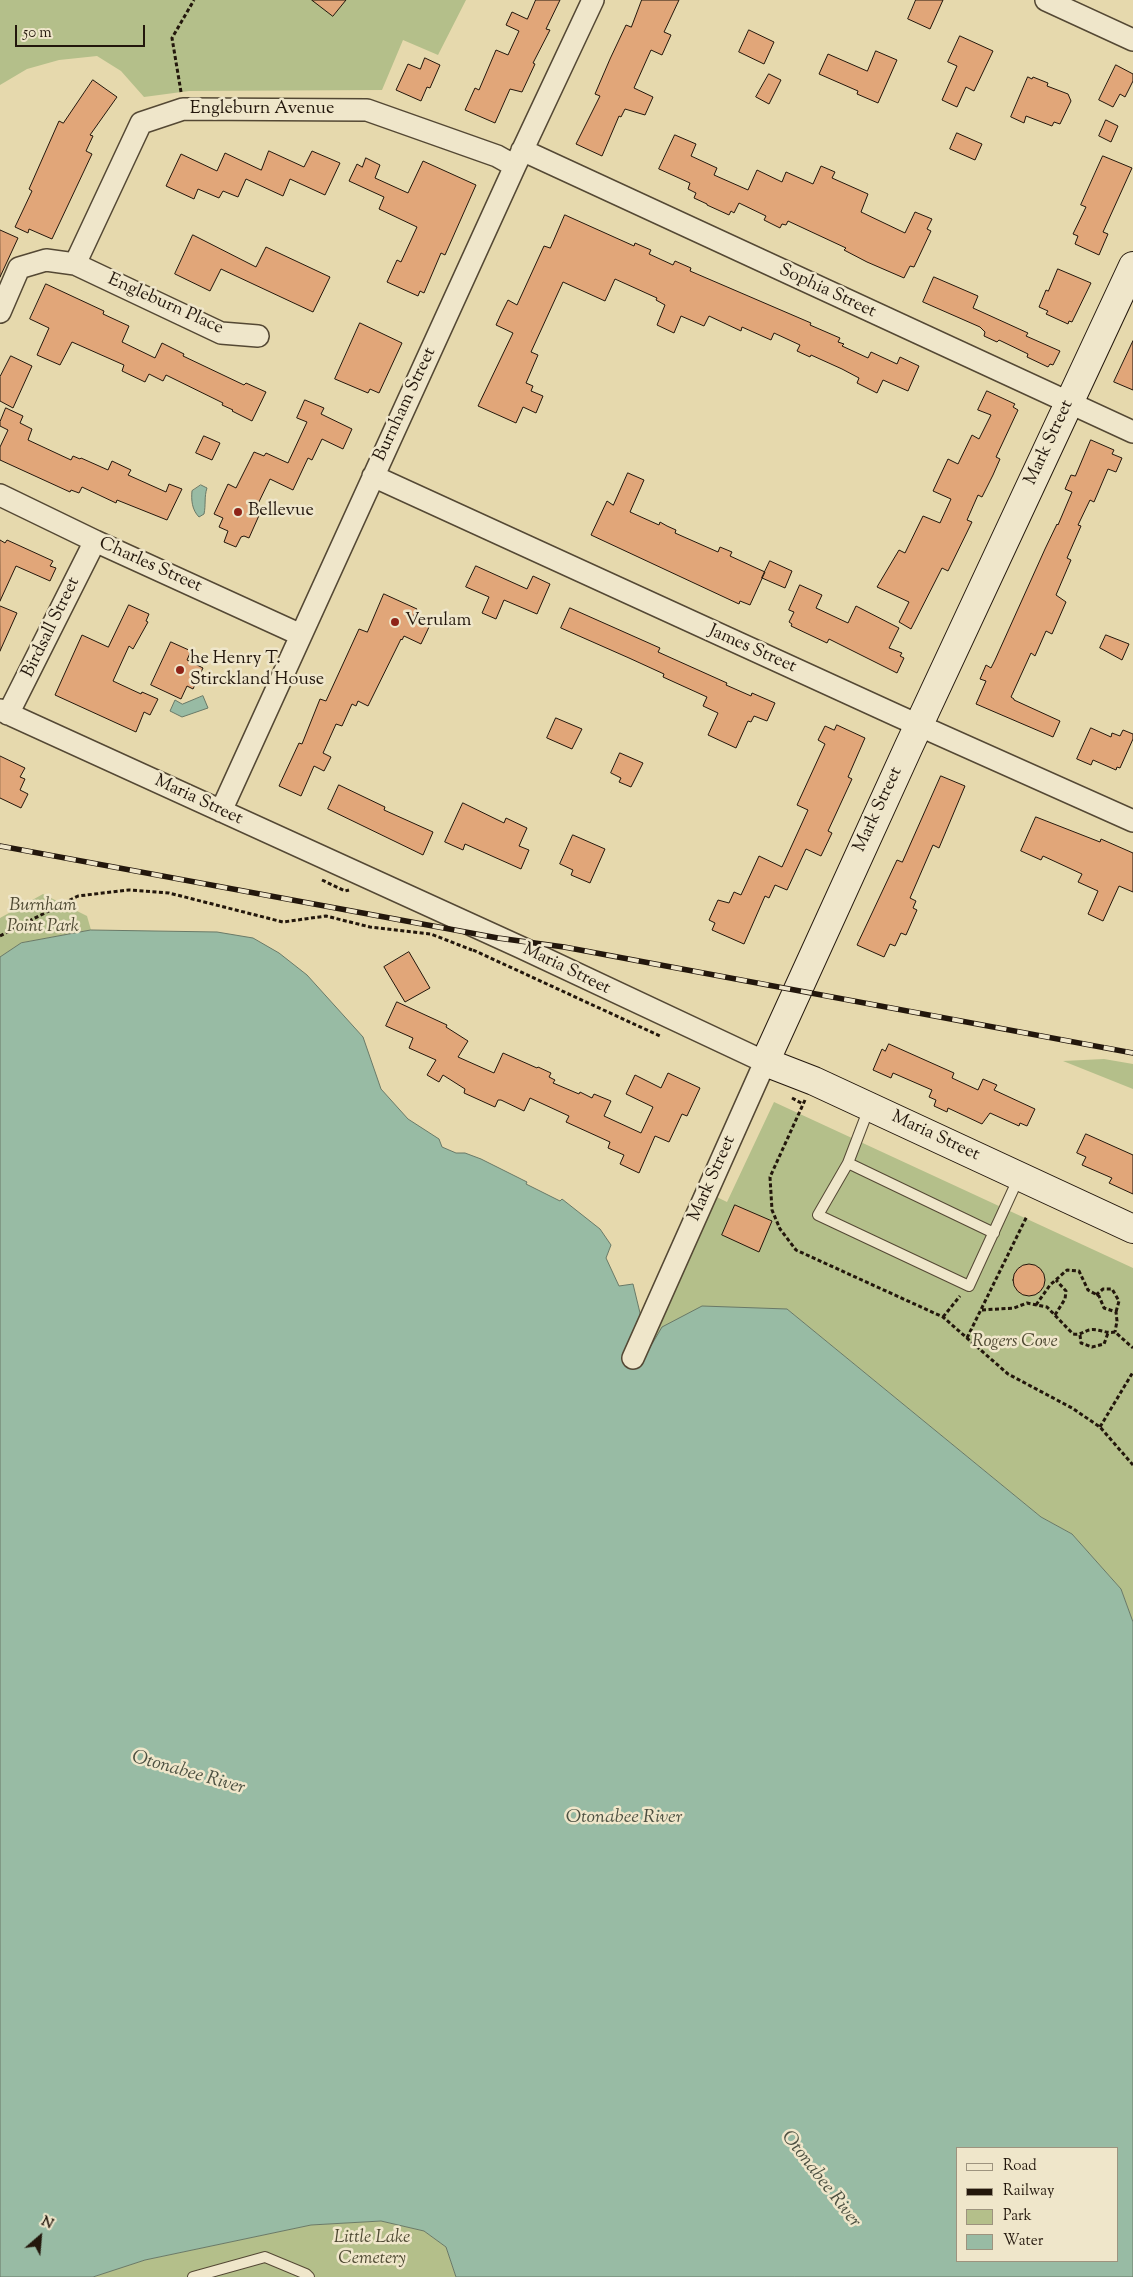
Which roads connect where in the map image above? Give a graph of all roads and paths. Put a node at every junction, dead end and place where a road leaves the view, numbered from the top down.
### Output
1 (194, 0) edge
2 (593, 0) edge
3 (1046, 0) edge
4 (1133, 40) edge
5 (183, 110) junction
6 (519, 158) junction
7 (75, 264) junction
8 (1133, 266) edge
9 (0, 312) edge
10 (258, 336) dead end
11 (1068, 403) junction
12 (1133, 432) edge
13 (373, 476) junction
14 (0, 494) edge
15 (95, 541) junction
16 (301, 635) junction
17 (3, 713) edge
18 (918, 725) junction
19 (221, 812) junction
20 (1133, 821) edge
21 (0, 936) edge
22 (472, 950) dead end
23 (765, 1062) junction
24 (803, 1104) dead end
25 (870, 1107) junction
26 (848, 1163) junction
27 (1020, 1177) junction
28 (1027, 1216) dead end
29 (1133, 1229) edge
30 (994, 1233) junction
31 (1056, 1280) junction
32 (969, 1286) junction
33 (1096, 1295) junction
34 (1036, 1305) junction
35 (982, 1310) junction
36 (1116, 1312) junction
37 (1054, 1315) junction
38 (943, 1317) junction
39 (1115, 1332) junction
40 (1108, 1333) junction
41 (1080, 1335) junction
42 (967, 1338) junction
43 (1133, 1348) edge
44 (633, 1358) dead end
45 (1133, 1372) edge
46 (1100, 1427) junction
47 (1133, 1465) edge
48 (193, 2277) edge
49 (309, 2277) edge

1 - 5 path
2 - 6 street, Burnham Street
3 - 4 street
5 - 6 street, Engleburn Avenue
5 - 7 street, Engleburn Avenue
6 - 11 street, Sophia Street
6 - 13 street, Burnham Street
7 - 9 street
7 - 10 street, Engleburn Place
8 - 11 street, Mark Street
11 - 12 street, Sophia Street
11 - 18 street, Mark Street
13 - 16 street, Burnham Street
13 - 18 street, James Street
14 - 15 street, Charles Street
15 - 16 street, Charles Street
15 - 17 street, Birdsall Street
16 - 19 street, Burnham Street
17 - 19 street, Maria Street
18 - 20 street, James Street
18 - 23 street, Mark Street
19 - 23 street, Maria Street
21 - 22 path
23 - 25 street, Maria Street
23 - 44 street, Mark Street
24 - 38 path
25 - 26 lane
25 - 27 street, Maria Street
26 - 30 lane
26 - 32 lane
27 - 29 street, Maria Street
27 - 30 lane
28 - 35 path
30 - 32 lane
31 - 33 path
31 - 34 path
31 - 37 path
32 - 38 path
33 - 36 path
33 - 36 path
34 - 35 path
34 - 37 path
35 - 42 path
36 - 39 path
37 - 41 path
38 - 42 path
39 - 40 path
39 - 43 path
40 - 41 path
40 - 41 path
42 - 46 path
45 - 46 path
46 - 47 path
48 - 49 lane

